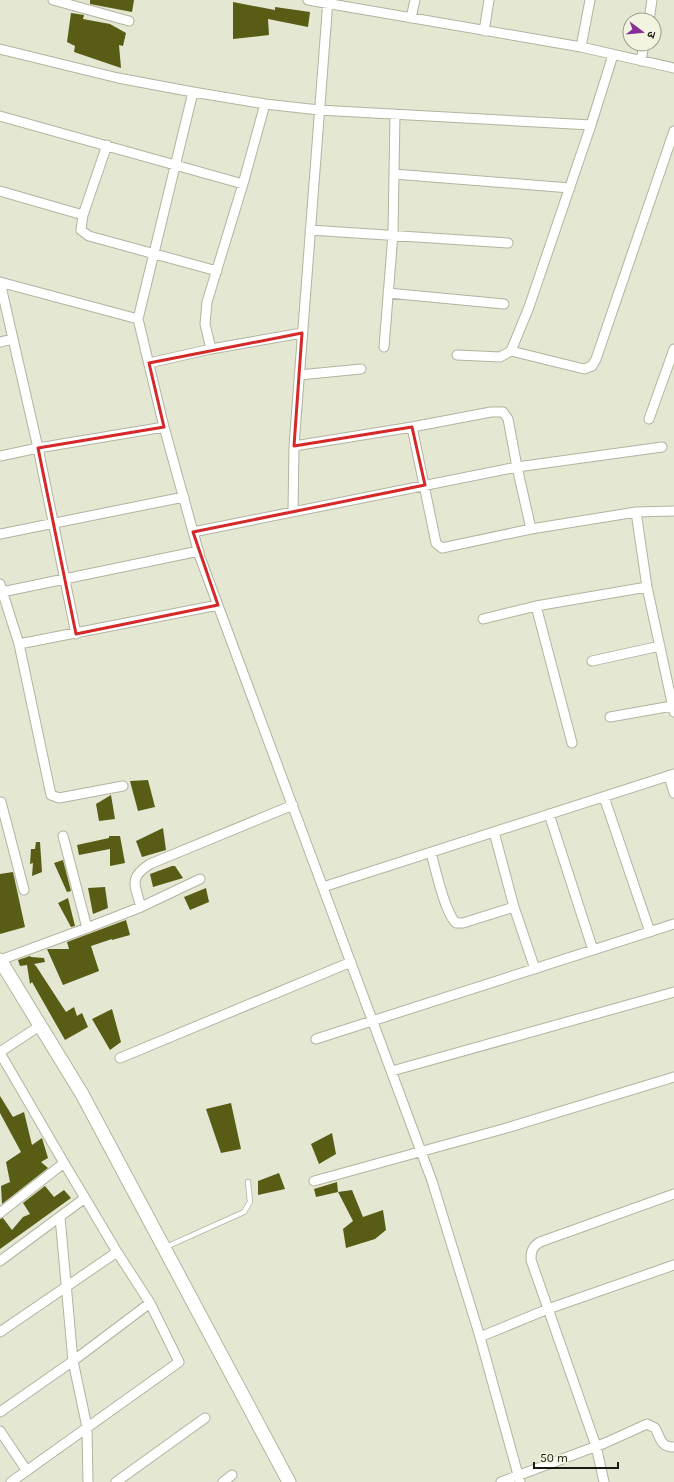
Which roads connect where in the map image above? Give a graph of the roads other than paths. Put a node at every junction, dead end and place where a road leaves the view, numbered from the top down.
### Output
1 (53, 0) edge
2 (308, 0) edge
3 (415, 0) edge
4 (489, 0) edge
5 (590, 0) edge
6 (652, 0) edge
7 (328, 2) edge
8 (650, 12) edge
9 (411, 18) junction
10 (128, 21) dead end
11 (484, 31) junction
12 (0, 48) edge
13 (582, 48) junction
14 (643, 52) edge
15 (613, 54) junction
16 (641, 61) junction
17 (674, 68) edge
18 (193, 92) junction
19 (265, 104) junction
20 (318, 110) junction
21 (395, 114) junction
22 (0, 116) edge
23 (591, 125) junction
24 (674, 131) edge
25 (107, 145) junction
26 (176, 165) junction
27 (394, 174) junction
28 (243, 184) junction
29 (570, 188) junction
30 (0, 191) edge
31 (83, 215) junction
32 (310, 230) junction
33 (393, 234) junction
34 (508, 243) dead end
35 (153, 253) junction
36 (217, 271) junction
37 (0, 282) edge
38 (388, 293) junction
39 (504, 304) dead end
40 (138, 319) junction
41 (302, 333) junction
42 (13, 340) junction
43 (0, 342) edge
44 (384, 347) dead end
45 (211, 349) junction
46 (674, 349) edge
47 (511, 351) junction
48 (457, 355) dead end
49 (149, 363) junction
50 (360, 369) dead end
51 (299, 375) junction
52 (649, 419) dead end
53 (164, 426) junction
54 (412, 427) junction
55 (294, 446) junction
56 (662, 446) dead end
57 (38, 448) junction
58 (0, 456) edge
59 (517, 467) junction
60 (425, 485) junction
61 (184, 497) junction
62 (674, 511) edge
63 (293, 512) junction
64 (636, 512) junction
65 (52, 524) junction
66 (531, 529) junction
67 (194, 532) junction
68 (0, 534) edge
69 (199, 551) junction
70 (66, 579) junction
71 (647, 587) junction
72 (1, 588) edge
73 (218, 604) junction
74 (536, 606) junction
75 (483, 619) dead end
76 (76, 634) junction
77 (19, 644) junction
78 (660, 646) junction
79 (592, 661) dead end
80 (673, 709) edge
81 (610, 717) dead end
82 (572, 743) dead end
83 (671, 775) edge
84 (123, 786) dead end
85 (674, 794) edge
86 (604, 797) junction
87 (0, 800) edge
88 (293, 806) junction
89 (549, 814) junction
90 (494, 832) junction
91 (63, 836) dead end
92 (431, 852) junction
93 (200, 880) dead end
94 (323, 887) junction
95 (24, 890) dead end
96 (141, 907) junction
97 (514, 907) junction
98 (674, 924) edge
99 (87, 928) junction
100 (650, 932) junction
101 (593, 950) junction
102 (0, 960) edge
103 (351, 962) junction
104 (535, 969) junction
105 (674, 992) edge
106 (373, 1021) junction
107 (41, 1025) junction
108 (316, 1039) dead end
109 (0, 1053) edge
110 (120, 1058) dead end
111 (392, 1071) junction
112 (674, 1077) edge
113 (421, 1151) junction
114 (64, 1163) junction
115 (248, 1182) dead end
116 (314, 1182) dead end
117 (674, 1194) edge
118 (85, 1198) junction
119 (0, 1213) edge
120 (60, 1217) junction
121 (162, 1248) junction
122 (118, 1252) junction
123 (0, 1262) edge
124 (674, 1265) edge
125 (68, 1288) junction
126 (150, 1302) junction
127 (548, 1308) junction
128 (0, 1332) edge
129 (480, 1337) junction
130 (73, 1361) junction
131 (0, 1412) edge
132 (205, 1418) dead end
133 (87, 1427) junction
134 (0, 1431) edge
135 (596, 1446) junction
136 (674, 1448) edge
137 (27, 1471) junction
138 (232, 1475) dead end
139 (520, 1479) edge
140 (11, 1482) edge
141 (88, 1482) edge
142 (116, 1482) edge
143 (223, 1482) edge
144 (289, 1482) edge
145 (501, 1482) edge
146 (604, 1482) edge

1 - 10 street
2 - 7 street
3 - 9 street
4 - 11 street
5 - 13 street
6 - 8 street
7 - 9 street
7 - 20 street
9 - 11 street
11 - 13 street
12 - 18 street
13 - 15 street
14 - 16 street
15 - 16 street
15 - 23 street
16 - 17 street
18 - 19 street
18 - 26 street
19 - 20 street
19 - 28 street
20 - 21 street
20 - 32 street
21 - 23 street
21 - 27 street
22 - 25 street
23 - 29 street
24 - 47 street
25 - 26 street
25 - 31 street
26 - 28 street
26 - 35 street
27 - 29 street
27 - 33 street
28 - 36 street
29 - 47 street
30 - 31 street
31 - 35 street
32 - 33 street
32 - 41 street
33 - 34 street
33 - 38 street
35 - 36 street
35 - 40 street
36 - 45 street
37 - 40 street
37 - 42 street
38 - 39 street
38 - 44 street
40 - 49 street
41 - 45 street
41 - 51 street
42 - 43 street
42 - 57 street
45 - 49 street
46 - 52 street
47 - 48 street
49 - 53 street
50 - 51 street
51 - 55 street
53 - 57 street
53 - 61 street
54 - 55 street
54 - 59 street
54 - 60 street
55 - 63 street
56 - 59 street
57 - 58 street
57 - 65 street
59 - 60 street
59 - 66 street
60 - 63 street
60 - 66 street
61 - 65 street
61 - 67 street
62 - 64 street
63 - 67 street
64 - 66 street
64 - 71 street
65 - 68 street
65 - 70 street
67 - 69 street
69 - 70 street
69 - 73 street
70 - 72 street
70 - 76 street
71 - 74 street
71 - 78 street
72 - 77 street
73 - 76 street
73 - 88 street
74 - 75 street
74 - 82 street
76 - 77 street
77 - 84 street
78 - 79 street
78 - 80 street
80 - 81 street
83 - 85 street
83 - 86 street
86 - 89 street
86 - 100 street
87 - 95 street
88 - 94 street
88 - 96 street
89 - 90 street
89 - 101 street
90 - 92 street
90 - 97 street
91 - 99 street
92 - 94 street
92 - 97 street
93 - 96 street
94 - 103 street
96 - 99 street
97 - 104 street
98 - 100 street
99 - 102 street
100 - 101 street
101 - 104 street
102 - 107 street
103 - 106 street
103 - 110 street
104 - 106 street
105 - 111 street
106 - 108 street
106 - 111 street
107 - 109 street
107 - 121 street
109 - 114 street
111 - 113 street
112 - 113 street
113 - 116 street
113 - 129 street
114 - 118 street
114 - 119 street
115 - 121 lane
117 - 127 street
118 - 120 street
118 - 122 street
120 - 123 street
120 - 125 street
121 - 144 street
122 - 125 street
122 - 126 street
124 - 127 street
125 - 128 street
125 - 130 street
126 - 130 street
126 - 133 street
127 - 129 street
127 - 135 street
129 - 139 street
130 - 131 street
130 - 133 street
132 - 142 street
133 - 137 street
133 - 141 street
134 - 137 street
135 - 136 street
135 - 139 street
135 - 146 street
137 - 140 street
138 - 143 street
139 - 145 street

